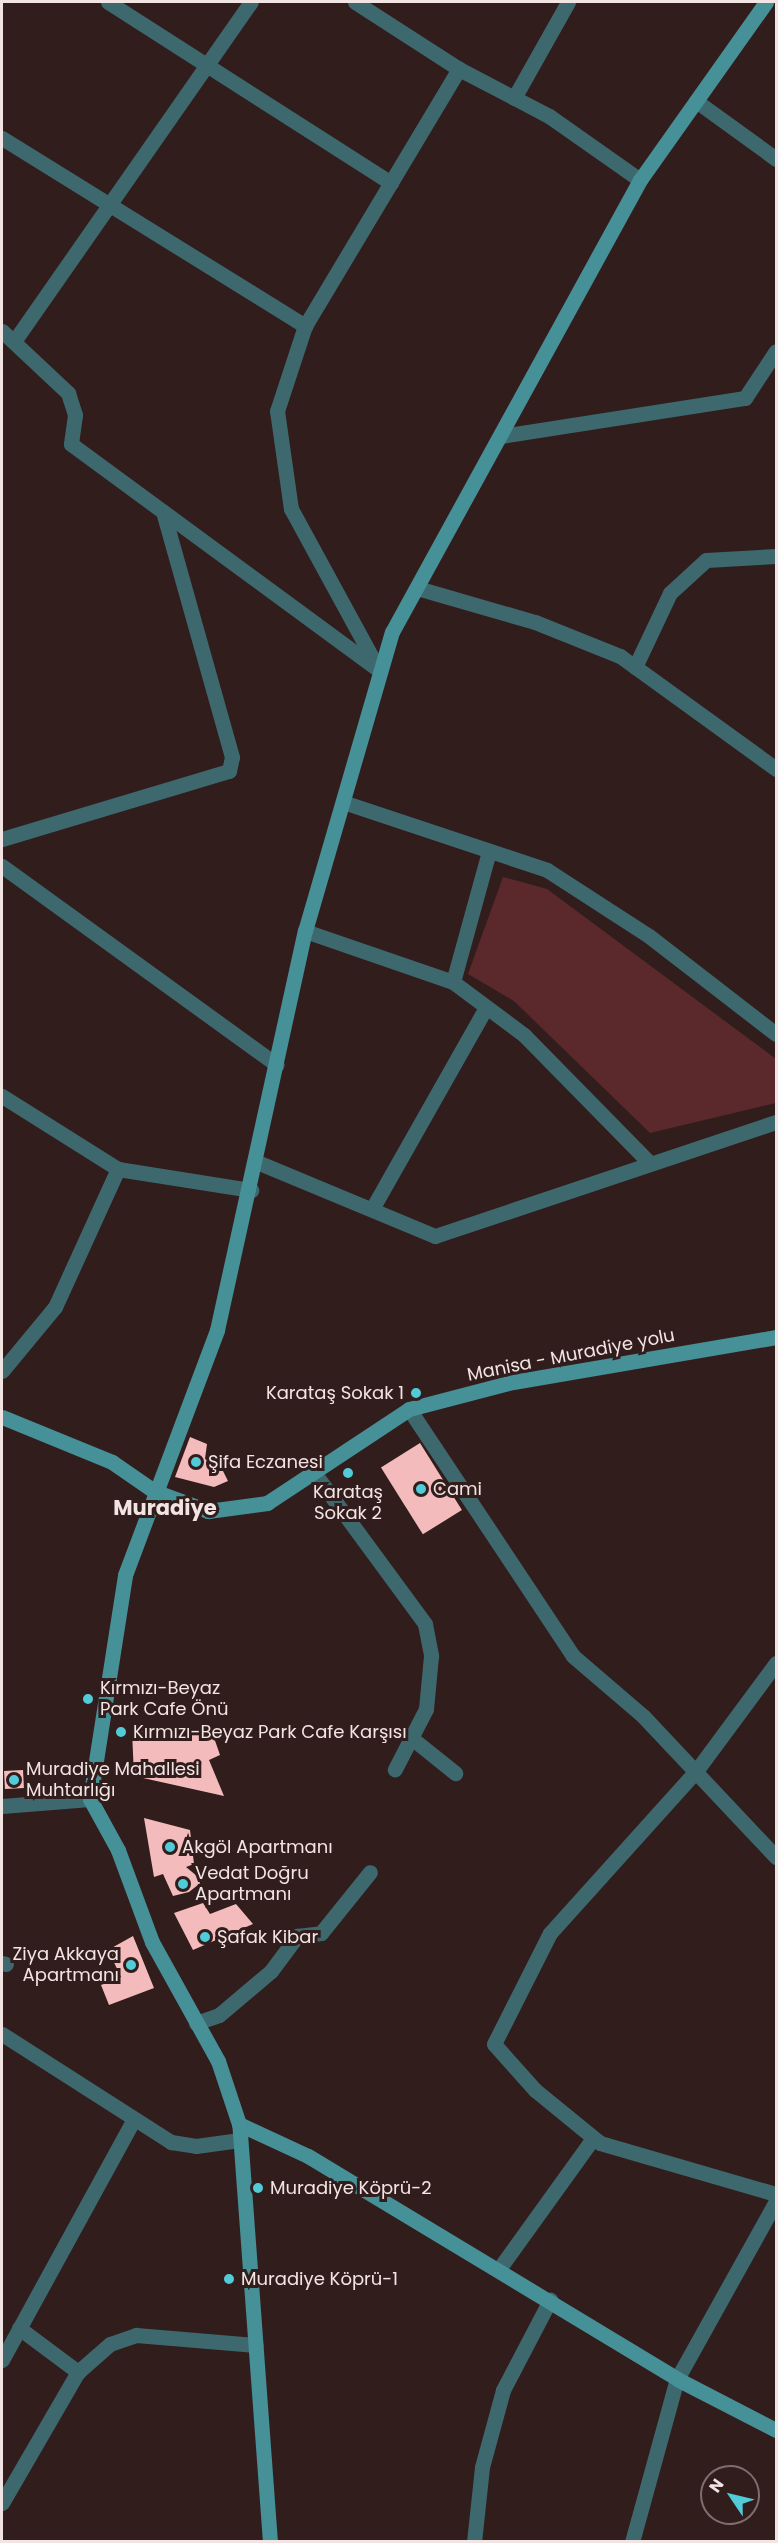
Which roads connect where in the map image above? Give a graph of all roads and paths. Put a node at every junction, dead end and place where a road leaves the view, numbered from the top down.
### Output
1 (108, 2) edge
2 (251, 2) edge
3 (355, 2) edge
4 (568, 2) edge
5 (766, 2) edge
6 (207, 65) junction
7 (459, 69) junction
8 (514, 98) junction
9 (696, 101) junction
10 (2, 138) edge
11 (777, 159) edge
12 (640, 180) junction
13 (391, 183) junction
14 (110, 205) junction
15 (305, 326) junction
16 (2, 331) edge
17 (15, 340) junction
18 (777, 351) edge
19 (501, 436) junction
20 (163, 512) junction
21 (777, 556) edge
22 (417, 588) junction
23 (635, 667) junction
24 (380, 672) junction
25 (777, 769) edge
26 (343, 802) junction
27 (2, 840) edge
28 (489, 851) junction
29 (2, 866) edge
30 (305, 931) junction
31 (453, 982) junction
32 (485, 1009) junction
33 (777, 1034) edge
34 (277, 1065) junction
35 (2, 1096) edge
36 (777, 1122) edge
37 (257, 1162) junction
38 (650, 1163) junction
39 (118, 1169) junction
40 (252, 1190) junction
41 (372, 1209) junction
42 (777, 1337) edge
43 (2, 1371) edge
44 (409, 1409) junction
45 (2, 1418) edge
46 (315, 1474) junction
47 (154, 1491) junction
48 (777, 1664) edge
49 (414, 1740) junction
50 (395, 1769) dead end
51 (696, 1770) junction
52 (454, 1773) dead end
53 (90, 1799) junction
54 (2, 1806) edge
55 (777, 1857) edge
56 (370, 1872) dead end
57 (196, 2023) junction
58 (2, 2034) edge
59 (133, 2121) junction
60 (239, 2124) junction
61 (593, 2138) junction
62 (240, 2140) junction
63 (777, 2194) edge
64 (777, 2201) edge
65 (499, 2269) junction
66 (550, 2300) junction
67 (19, 2328) junction
68 (256, 2345) junction
69 (2, 2360) edge
70 (78, 2372) junction
71 (677, 2379) junction
72 (777, 2430) edge
73 (2, 2504) edge
74 (270, 2541) edge
75 (474, 2541) edge
76 (632, 2541) edge

1 - 6 street
2 - 6 street
3 - 7 street
4 - 8 street
5 - 9 street
6 - 13 street
6 - 14 street
7 - 8 street
7 - 13 street
8 - 12 street
9 - 11 street
9 - 12 street
10 - 14 street
12 - 19 street
13 - 15 street
14 - 15 street
14 - 17 street
15 - 24 street
16 - 17 street
17 - 20 street
18 - 19 street
19 - 22 street
20 - 24 street
20 - 27 street
21 - 23 street
22 - 23 street
22 - 24 street
23 - 25 street
24 - 26 street
26 - 28 street
26 - 30 street
28 - 31 street
28 - 33 street
29 - 34 street
30 - 31 street
30 - 34 street
31 - 32 street
32 - 38 street
32 - 41 street
34 - 37 street
35 - 39 street
36 - 38 street
37 - 40 street
37 - 41 street
38 - 41 street
39 - 40 street
39 - 43 street
40 - 47 street
42 - 44 street, Manisa - Muradiye yolu
44 - 46 street, Manisa - Muradiye yolu
44 - 51 street
45 - 47 street, Manisa - Muradiye yolu
46 - 47 street, Manisa - Muradiye yolu
46 - 49 street
47 - 53 street
48 - 51 street
49 - 50 street
49 - 52 street
51 - 55 street
51 - 61 street
53 - 54 street
53 - 57 street
56 - 57 street
57 - 60 street
58 - 59 street
59 - 62 street
59 - 67 street
60 - 62 street
60 - 65 street
61 - 63 street
61 - 65 street
62 - 68 street
64 - 71 street
65 - 66 street
66 - 71 street
66 - 75 street
67 - 69 street
67 - 70 street
68 - 70 street
68 - 74 street
70 - 73 street
71 - 72 street
71 - 76 street

